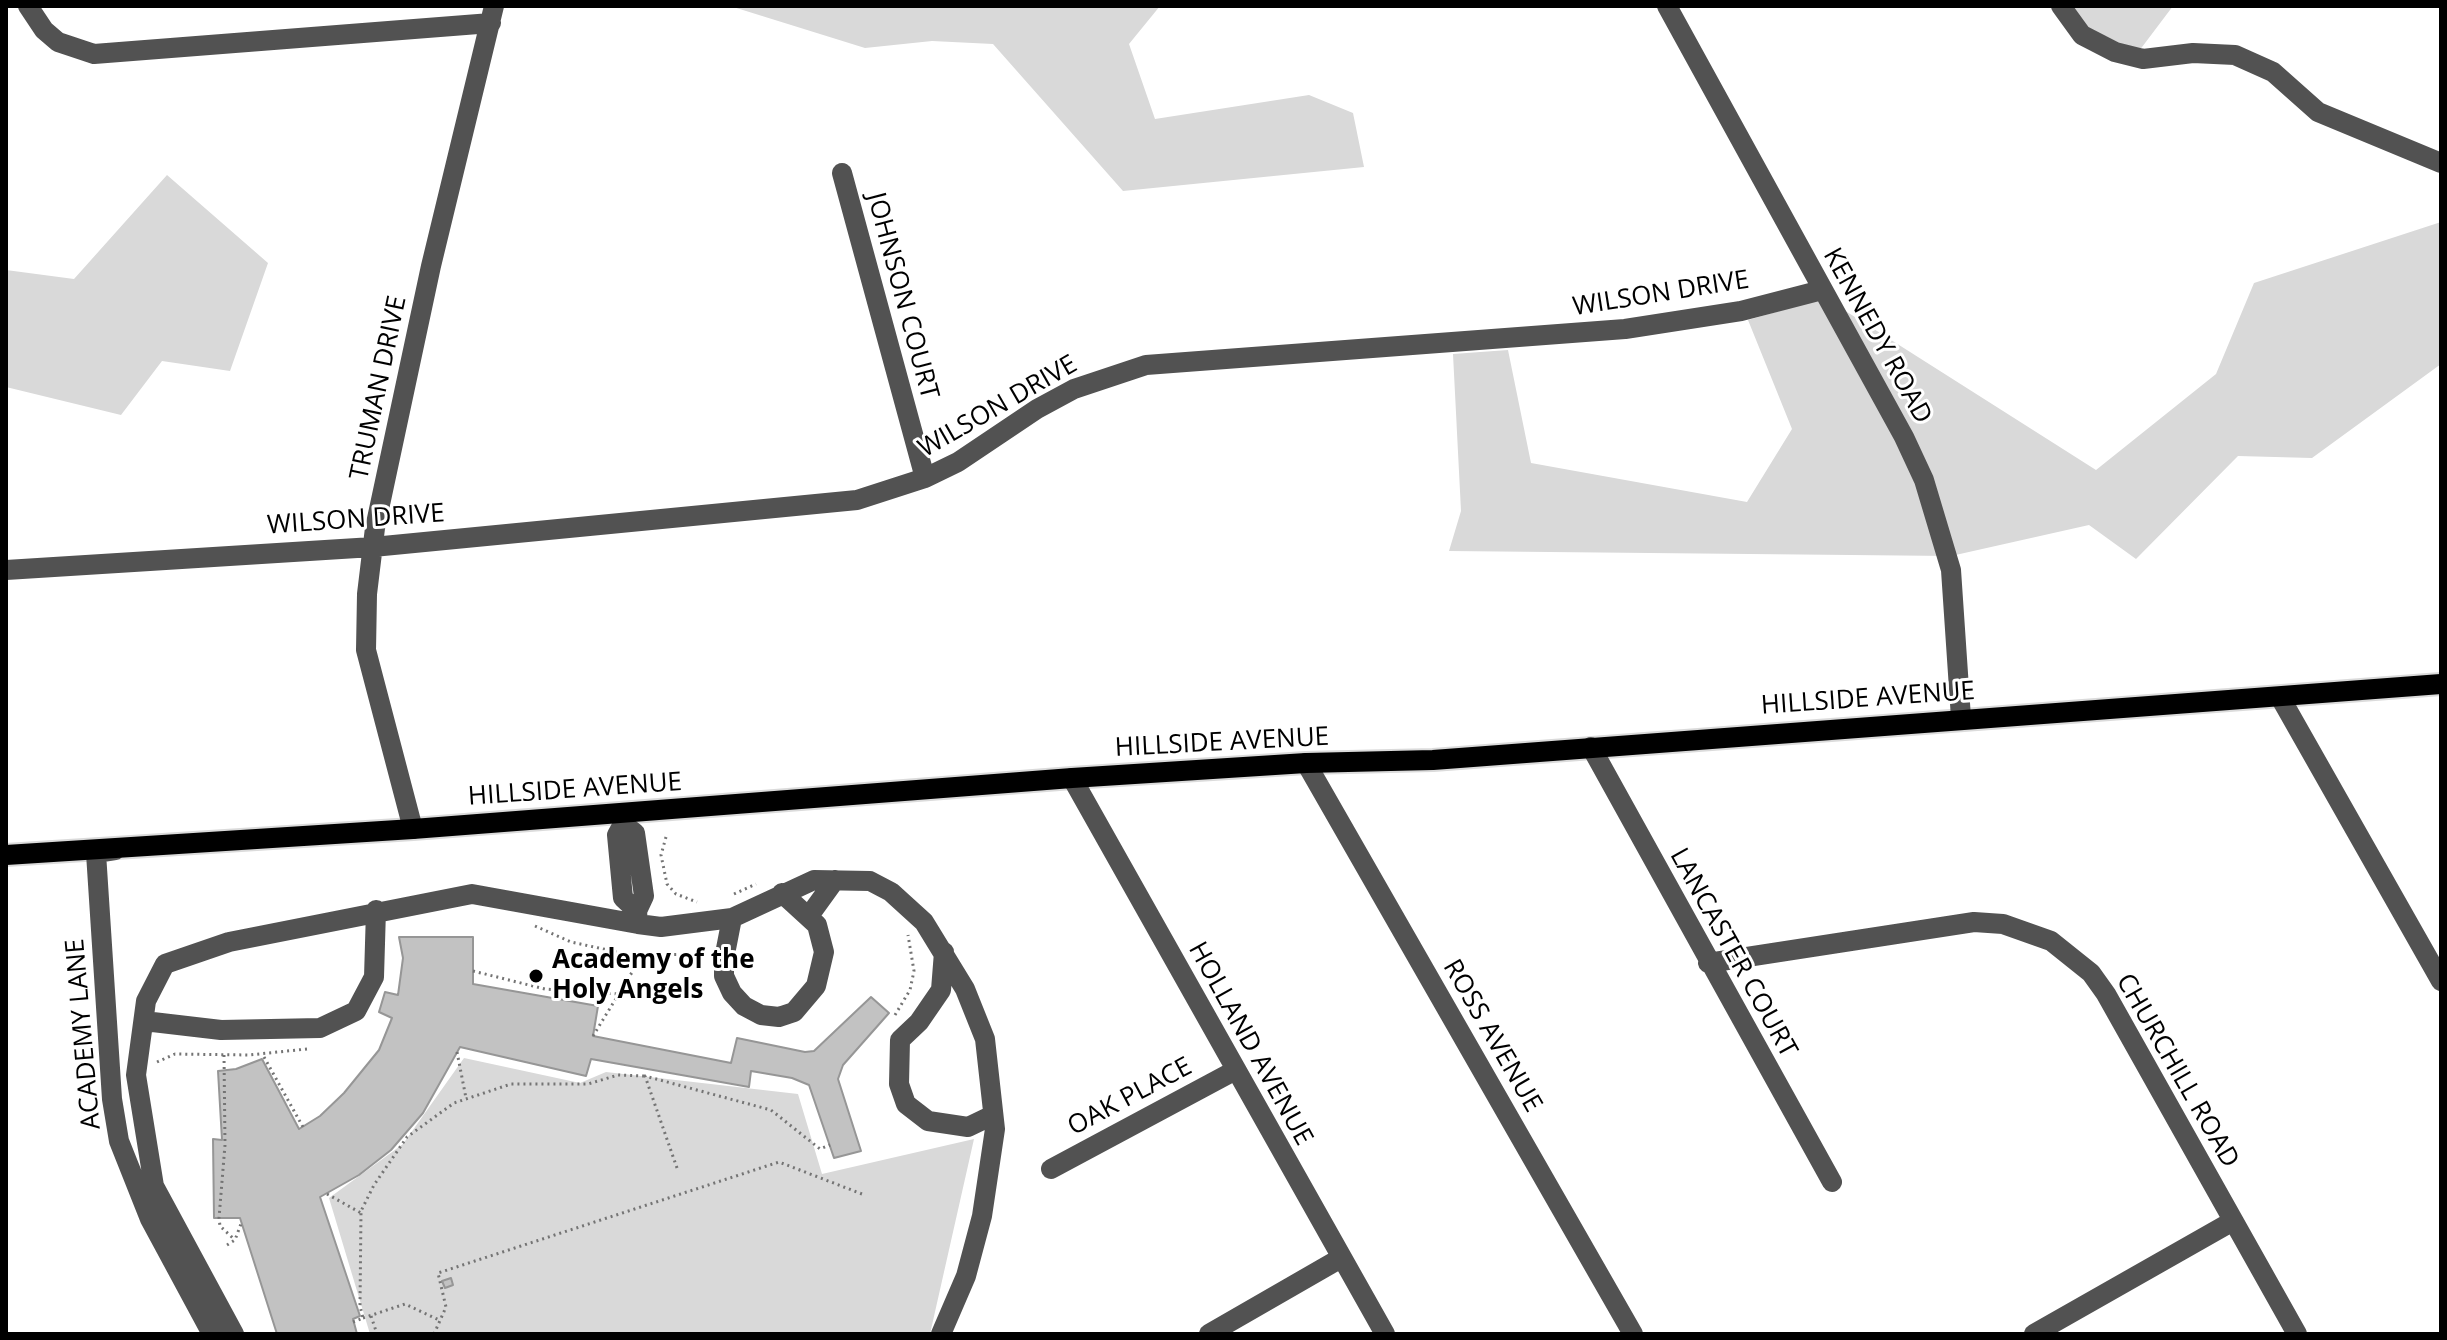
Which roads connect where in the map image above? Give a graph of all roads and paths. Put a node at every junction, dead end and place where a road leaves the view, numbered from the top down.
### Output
1 (28, 6) edge
2 (1667, 6) edge
3 (2061, 6) edge
4 (493, 14) edge
5 (2441, 163) edge
6 (842, 173) dead end
7 (1822, 290) junction
8 (925, 478) junction
9 (373, 547) junction
10 (6, 570) edge
11 (2441, 684) edge
12 (2280, 697) junction
13 (1961, 718) junction
14 (1591, 747) junction
15 (1306, 763) junction
16 (1072, 778) junction
17 (622, 818) junction
18 (413, 829) junction
19 (666, 837) dead end
20 (135, 847) junction
21 (6, 855) edge
22 (835, 880) junction
23 (763, 882) dead end
24 (782, 893) junction
25 (724, 899) dead end
26 (705, 905) dead end
27 (376, 910) junction
28 (809, 916) junction
29 (638, 917) junction
30 (732, 918) junction
31 (529, 921) dead end
32 (906, 930) dead end
33 (944, 952) junction
34 (642, 956) junction
35 (713, 961) dead end
36 (1708, 963) junction
37 (473, 971) dead end
38 (2441, 981) edge
39 (619, 994) junction
40 (895, 1015) dead end
41 (144, 1021) junction
42 (593, 1036) dead end
43 (307, 1049) dead end
44 (457, 1052) dead end
45 (224, 1054) junction
46 (263, 1055) junction
47 (150, 1068) dead end
48 (1234, 1071) junction
49 (645, 1076) junction
50 (466, 1098) junction
51 (993, 1115) junction
52 (303, 1127) dead end
53 (830, 1145) dead end
54 (677, 1168) dead end
55 (1051, 1169) dead end
56 (1832, 1182) dead end
57 (327, 1194) dead end
58 (862, 1194) dead end
59 (361, 1213) junction
60 (242, 1221) dead end
61 (2233, 1221) junction
62 (235, 1240) junction
63 (227, 1245) dead end
64 (1341, 1258) junction
65 (371, 1316) junction
66 (363, 1318) junction
67 (439, 1320) junction
68 (353, 1322) dead end
69 (212, 1334) edge
70 (234, 1334) edge
71 (377, 1334) edge
72 (434, 1334) edge
73 (941, 1334) edge
74 (1209, 1334) edge
75 (1385, 1334) edge
76 (1633, 1334) edge
77 (2034, 1334) edge
78 (2297, 1334) edge

1 - 4 street
2 - 7 street, KENNEDY ROAD
3 - 5 street
4 - 9 street, TRUMAN DRIVE
6 - 8 street, JOHNSON COURT
7 - 8 street, WILSON DRIVE
7 - 13 street, KENNEDY ROAD
8 - 9 street, WILSON DRIVE
9 - 10 street, WILSON DRIVE
9 - 18 street, TRUMAN DRIVE
11 - 12 main road, HILLSIDE AVENUE
12 - 13 main road, HILLSIDE AVENUE
12 - 38 street
13 - 14 main road, HILLSIDE AVENUE
14 - 15 main road, HILLSIDE AVENUE
14 - 36 street, LANCASTER COURT
15 - 16 main road, HILLSIDE AVENUE
15 - 76 street, ROSS AVENUE
16 - 17 main road, HILLSIDE AVENUE
16 - 48 street, HOLLAND AVENUE
17 - 18 main road, HILLSIDE AVENUE
17 - 29 street
18 - 20 main road, HILLSIDE AVENUE
19 - 26 path
20 - 21 main road, HILLSIDE AVENUE
20 - 69 street, ACADEMY LANE
22 - 24 street
22 - 28 street
22 - 33 street
23 - 25 path
24 - 28 street
24 - 30 street
27 - 29 street
27 - 41 street
27 - 41 street
28 - 30 street
29 - 30 street
31 - 34 path
32 - 40 path
33 - 51 street
33 - 51 street
34 - 35 path
34 - 39 path
36 - 56 street, LANCASTER COURT
36 - 61 street, CHURCHILL ROAD
37 - 39 path
39 - 42 path
41 - 70 street
43 - 46 path
44 - 50 path
45 - 46 path
45 - 47 path
45 - 62 path
46 - 52 path
48 - 55 street, OAK PLACE
48 - 64 street, HOLLAND AVENUE
49 - 50 path
49 - 53 path
49 - 54 path
50 - 59 path
51 - 73 street
57 - 59 path
58 - 67 path
59 - 66 path
60 - 62 path
61 - 77 street
61 - 78 street, CHURCHILL ROAD
62 - 63 path
64 - 74 street
64 - 75 street, HOLLAND AVENUE
65 - 66 path
65 - 67 path
65 - 71 path
66 - 68 path
67 - 72 path

